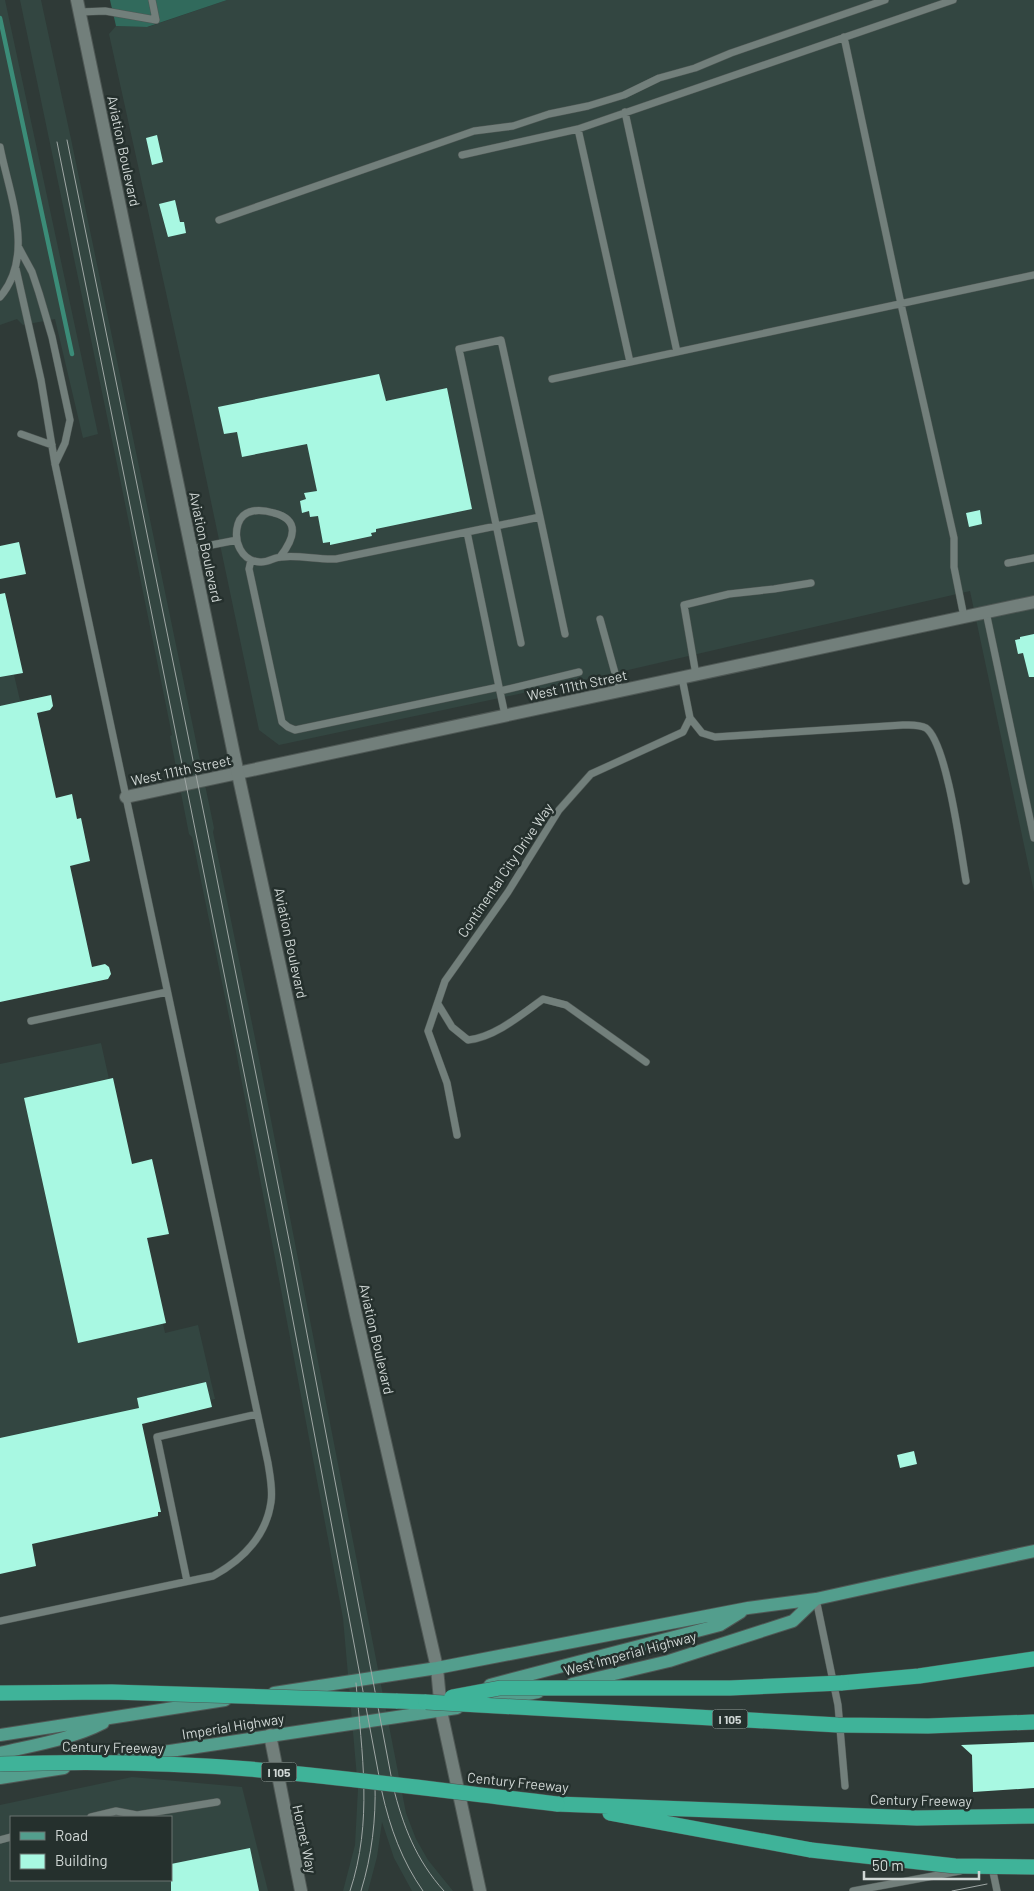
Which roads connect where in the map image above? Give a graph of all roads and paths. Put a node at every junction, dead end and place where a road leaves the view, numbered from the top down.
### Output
1 (152, 0) edge
2 (884, 0) edge
3 (953, 0) edge
4 (78, 6) edge
5 (844, 37) junction
6 (625, 112) junction
7 (578, 129) junction
8 (0, 147) edge
9 (462, 155) dead end
10 (219, 220) dead end
11 (18, 248) junction
12 (16, 269) junction
13 (1034, 275) edge
14 (0, 297) edge
15 (901, 304) junction
16 (677, 352) junction
17 (630, 362) junction
18 (552, 379) dead end
19 (21, 434) dead end
20 (52, 445) junction
21 (55, 464) junction
22 (540, 517) junction
23 (498, 526) junction
24 (467, 532) junction
25 (237, 540) junction
26 (190, 549) junction
27 (280, 557) junction
28 (1034, 558) edge
29 (250, 560) junction
30 (1008, 563) dead end
31 (811, 583) dead end
32 (1034, 602) edge
33 (986, 612) junction
34 (964, 617) junction
35 (600, 619) dead end
36 (565, 634) dead end
37 (522, 642) dead end
38 (579, 672) dead end
39 (696, 675) junction
40 (682, 678) junction
41 (500, 689) junction
42 (620, 690) junction
43 (505, 716) junction
44 (690, 718) junction
45 (238, 774) junction
46 (126, 797) junction
47 (1034, 838) edge
48 (966, 881) dead end
49 (167, 992) junction
50 (438, 1004) junction
51 (31, 1021) dead end
52 (646, 1062) dead end
53 (457, 1135) dead end
54 (257, 1414) junction
55 (1034, 1551) edge
56 (187, 1581) junction
57 (816, 1599) junction
58 (748, 1608) junction
59 (0, 1621) edge
60 (1034, 1659) edge
61 (437, 1668) junction
62 (0, 1693) edge
63 (426, 1702) junction
64 (441, 1711) junction
65 (114, 1717) junction
66 (1034, 1722) edge
67 (0, 1735) edge
68 (270, 1735) junction
69 (0, 1753) edge
70 (0, 1764) edge
71 (0, 1778) edge
72 (845, 1786) dead end
73 (217, 1802) dead end
74 (557, 1804) junction
75 (95, 1816) edge
76 (1034, 1816) edge
77 (1034, 1867) edge
78 (301, 1891) edge
79 (480, 1891) edge
80 (853, 1891) edge
81 (997, 1891) edge

1 - 4 lane
2 - 10 lane
3 - 5 lane
4 - 26 main road, Aviation Boulevard
5 - 6 lane
5 - 15 lane
6 - 7 lane
6 - 16 lane
7 - 9 lane
7 - 17 lane
8 - 11 lane
11 - 12 lane
11 - 21 lane
12 - 14 lane
12 - 20 lane
13 - 15 lane
15 - 16 lane
15 - 34 lane
16 - 17 lane
17 - 18 lane
19 - 20 lane
20 - 21 lane
21 - 46 lane
22 - 23 lane
22 - 23 lane
22 - 36 lane
23 - 24 lane
23 - 37 lane
24 - 27 lane
24 - 41 lane
25 - 26 lane
25 - 27 lane
25 - 29 lane
26 - 45 main road, Aviation Boulevard
27 - 29 lane
28 - 30 lane
29 - 41 lane
31 - 39 lane
32 - 33 main road, West 111th Street
33 - 34 main road, West 111th Street
33 - 47 lane
34 - 39 main road, West 111th Street
35 - 42 lane
38 - 41 lane
39 - 40 main road, West 111th Street
40 - 42 main road, West 111th Street
40 - 44 lane
41 - 43 lane
42 - 43 main road, West 111th Street
43 - 45 main road, West 111th Street
44 - 48 lane
44 - 50 lane, Continental City Drive Way
45 - 46 main road, West 111th Street
45 - 61 main road, Aviation Boulevard
46 - 49 lane
49 - 51 lane
49 - 54 lane
50 - 52 lane
50 - 53 lane, Continental City Drive Way
54 - 56 lane
54 - 56 lane
55 - 57 main road, West Imperial Highway
56 - 59 lane
57 - 58 main road, West Imperial Highway
57 - 64 main road, West Imperial Highway
57 - 72 lane
58 - 61 main road, West Imperial Highway
58 - 64 main road
60 - 63 highway, bridge
61 - 64 main road, Aviation Boulevard
61 - 65 main road, Imperial Highway
62 - 63 highway, I 105, bridge
63 - 66 highway, I 105, bridge
64 - 68 main road, Imperial Highway
64 - 79 main road, Aviation Boulevard
65 - 67 main road, Imperial Highway
65 - 69 main road
68 - 71 main road, Imperial Highway
68 - 78 main road, Hornet Way
70 - 74 highway, Century Freeway / I 105, bridge
73 - 75 lane
74 - 76 highway, Century Freeway / I 105
74 - 77 highway, bridge
80 - 81 lane

